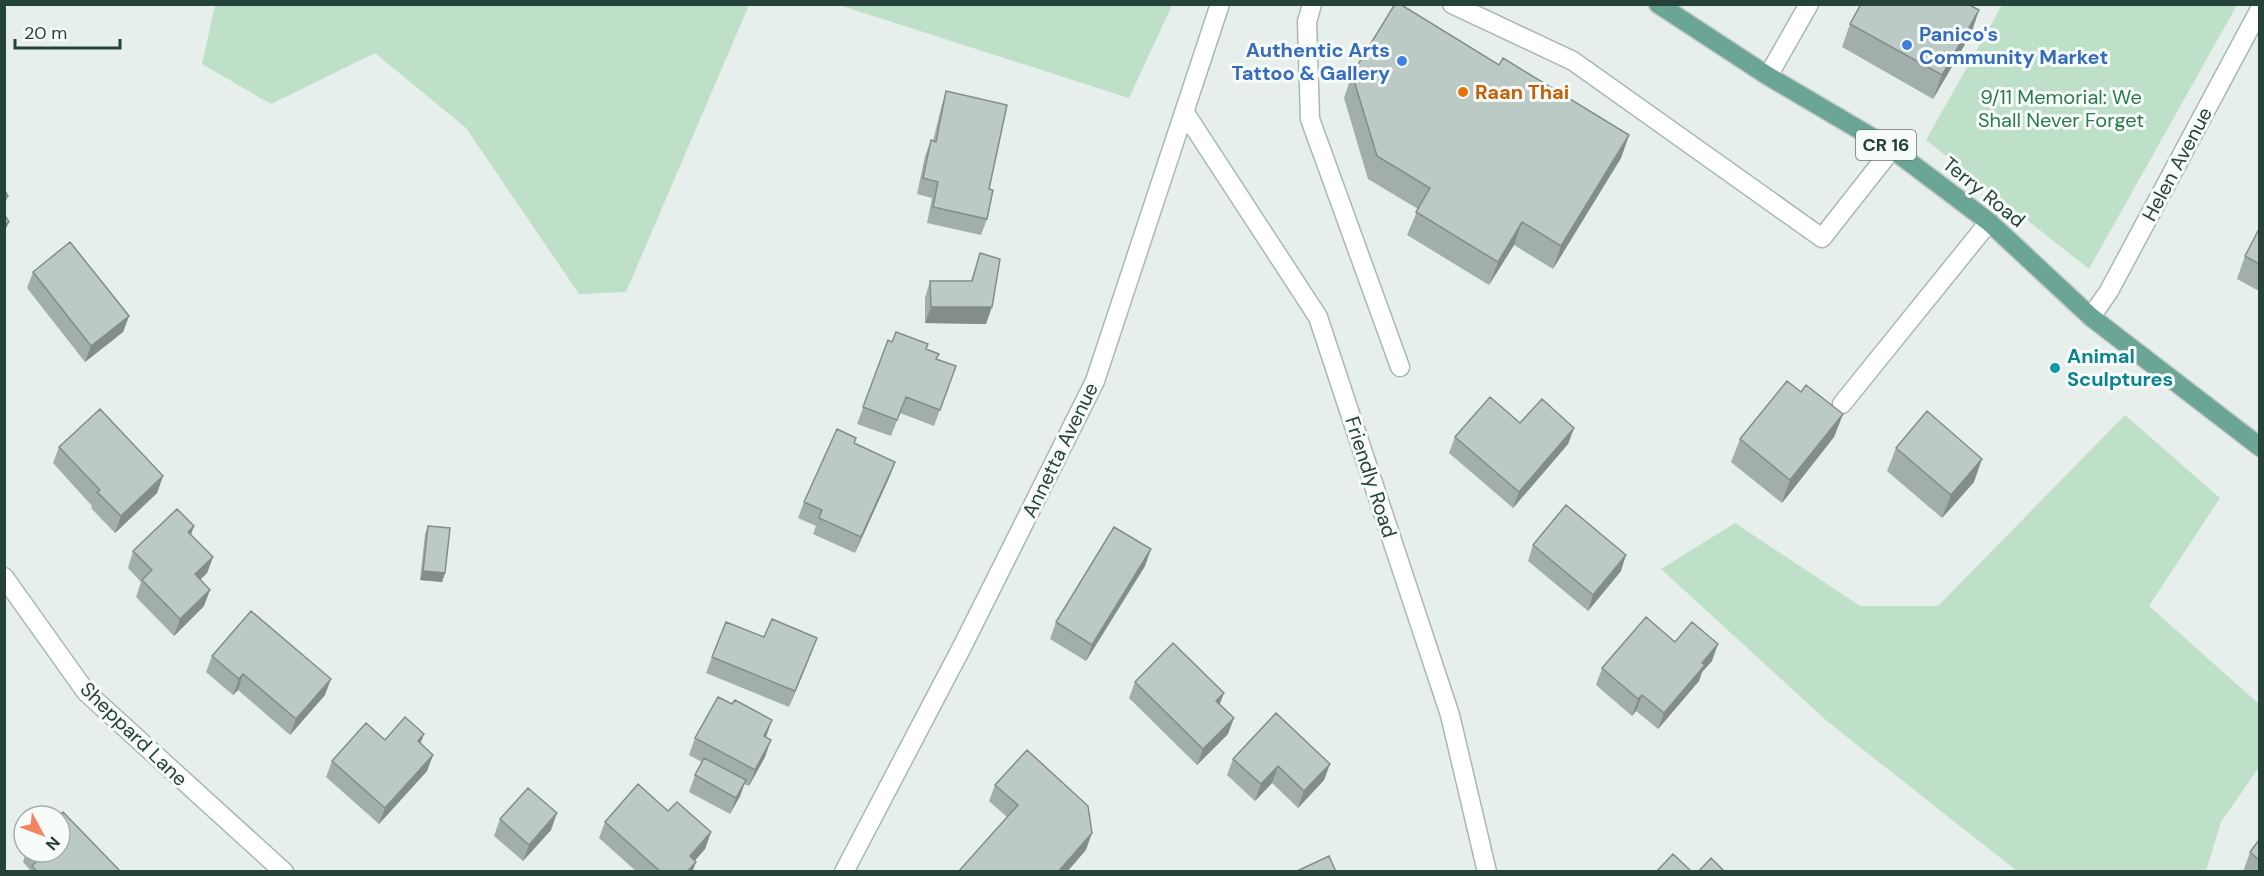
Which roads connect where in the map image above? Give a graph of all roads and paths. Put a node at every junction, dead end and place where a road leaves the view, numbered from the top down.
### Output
1 (1220, 4) edge
2 (1311, 4) edge
3 (1452, 4) edge
4 (1658, 4) edge
5 (1809, 4) edge
6 (2259, 9) edge
7 (1768, 76) junction
8 (1185, 113) junction
9 (1892, 149) junction
10 (1989, 222) junction
11 (2091, 317) junction
12 (1401, 367) dead end
13 (1842, 404) dead end
14 (2259, 447) edge
15 (4, 577) edge
16 (284, 872) edge
17 (843, 872) edge
18 (1487, 872) edge

1 - 8 street, Annetta Avenue
2 - 12 street
3 - 9 street
4 - 7 main road, Terry Road / CR 16
5 - 7 street
6 - 11 street, Helen Avenue
7 - 9 main road, Terry Road / CR 16
8 - 17 street, Annetta Avenue
8 - 18 street, Friendly Road
9 - 10 main road, Terry Road / CR 16
10 - 11 main road, Terry Road / CR 16
10 - 13 street
11 - 14 main road, Terry Road / CR 16
15 - 16 street, Sheppard Lane

